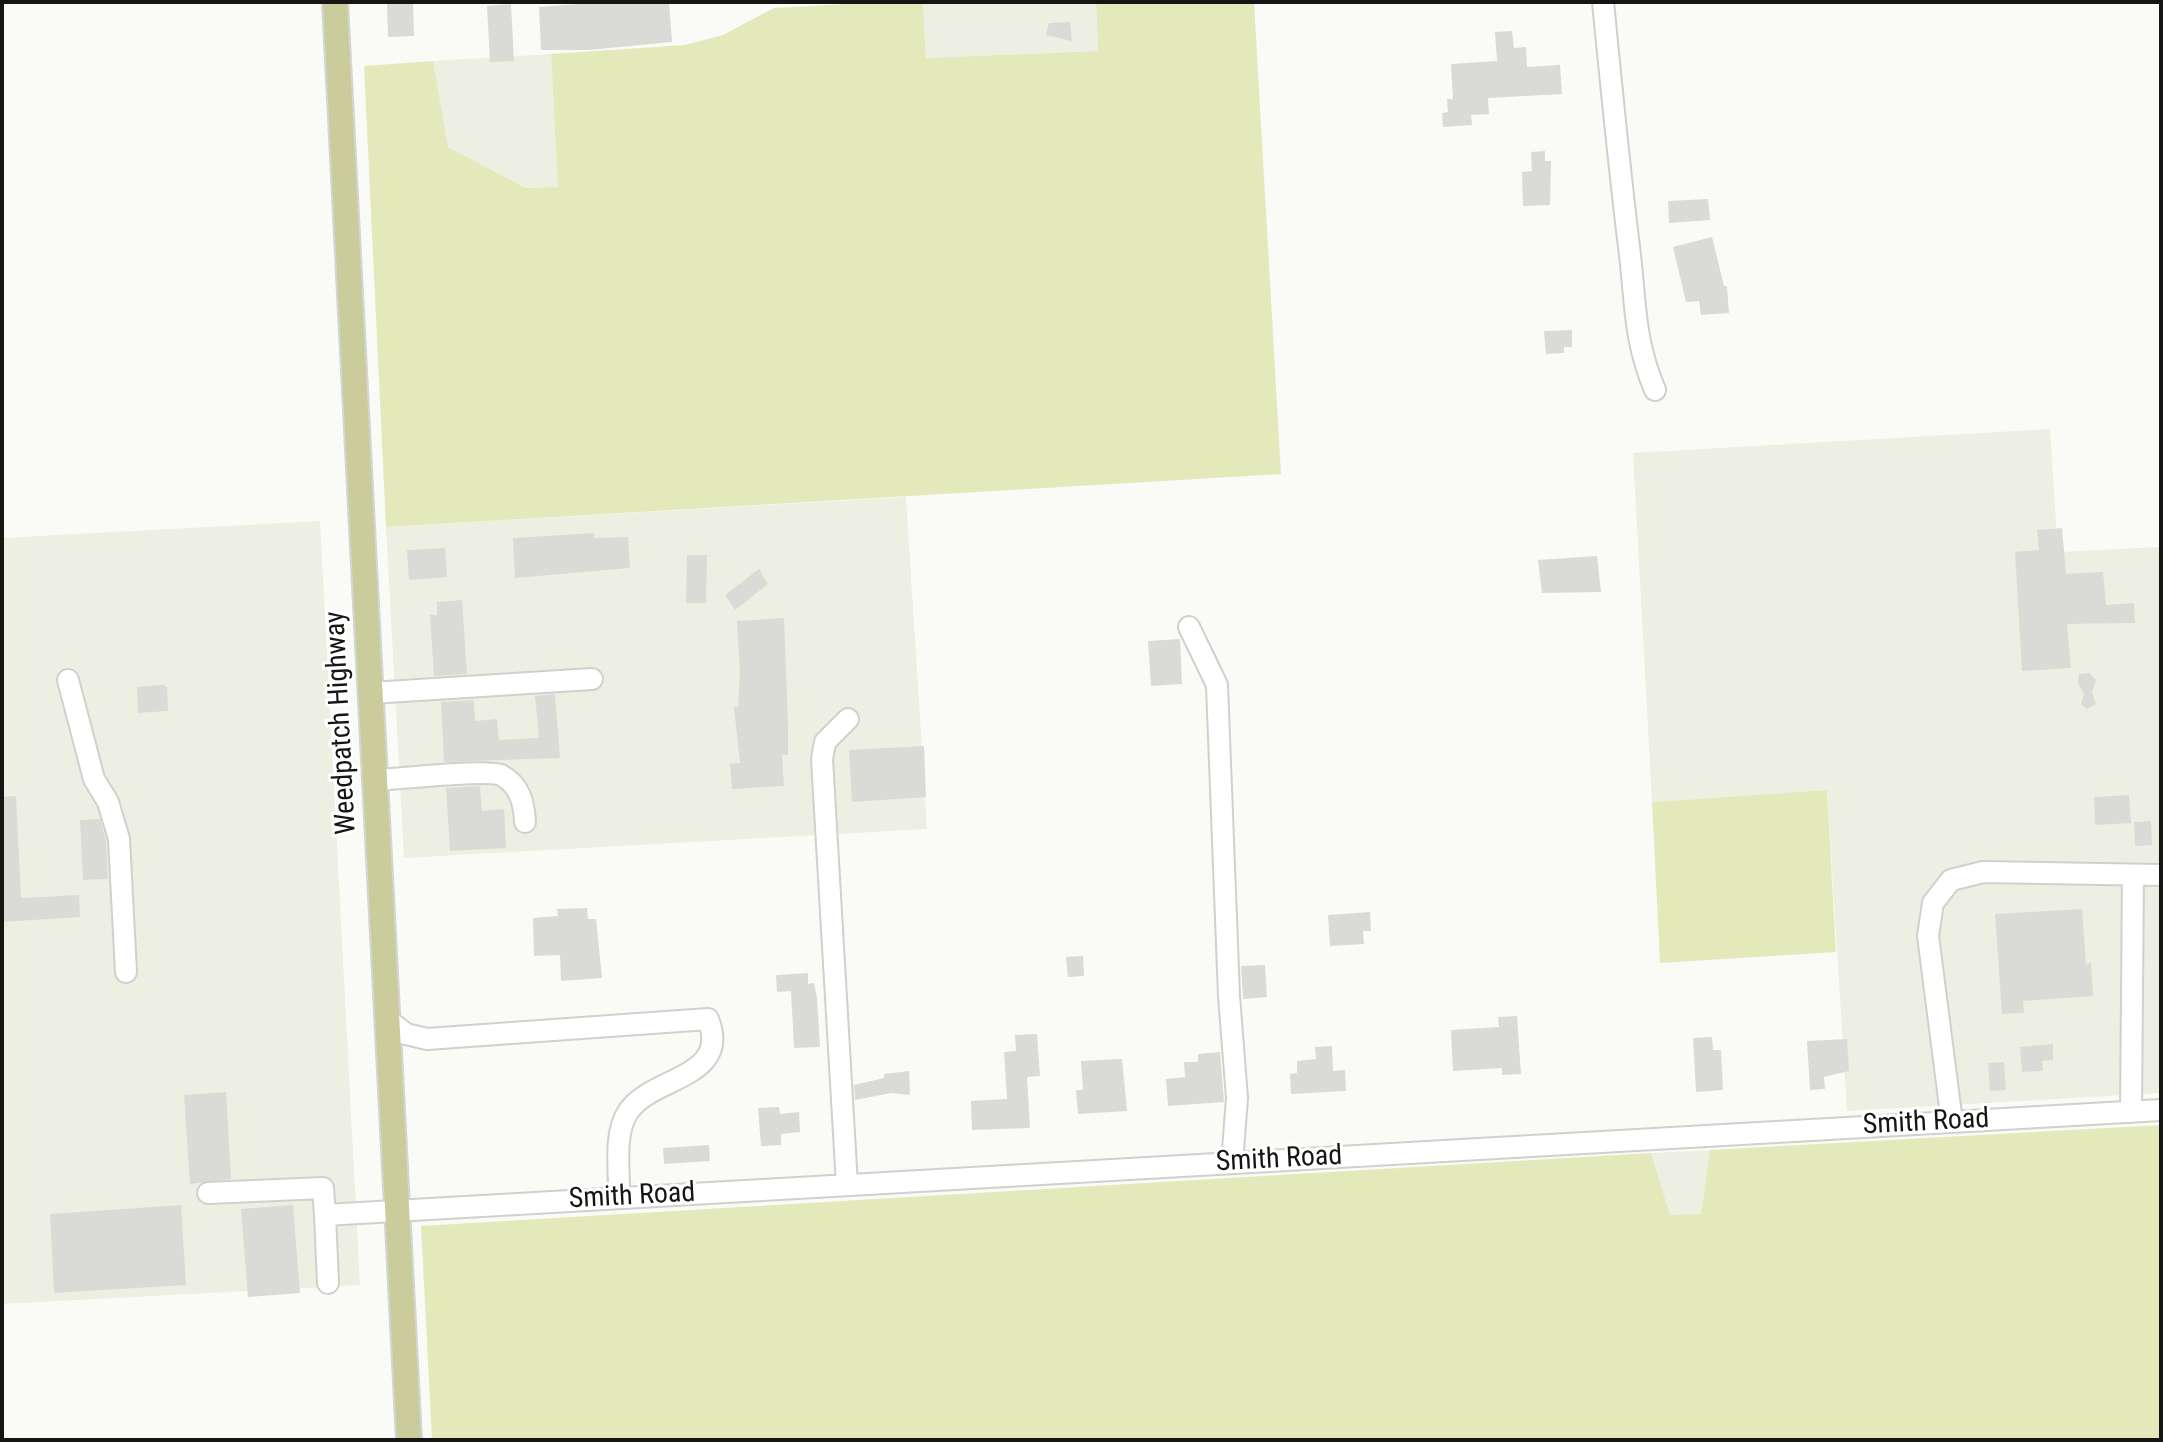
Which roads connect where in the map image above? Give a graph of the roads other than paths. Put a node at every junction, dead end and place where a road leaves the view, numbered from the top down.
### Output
1 (335, 2) edge
2 (1603, 2) edge
3 (1655, 390) dead end
4 (1189, 627) dead end
5 (592, 679) dead end
6 (68, 680) dead end
7 (371, 693) junction
8 (848, 719) dead end
9 (376, 780) junction
10 (525, 822) dead end
11 (2133, 875) junction
12 (2161, 875) edge
13 (126, 972) dead end
14 (388, 1020) junction
15 (2161, 1110) edge
16 (2131, 1112) junction
17 (1952, 1122) junction
18 (1232, 1163) junction
19 (847, 1185) junction
20 (208, 1193) dead end
21 (619, 1198) junction
22 (398, 1211) junction
23 (325, 1215) junction
24 (328, 1283) dead end
25 (409, 1440) edge

1 - 7 main road, Weedpatch Highway
2 - 3 street
4 - 18 street
5 - 7 street
6 - 13 street
7 - 9 main road, Weedpatch Highway
8 - 19 street
9 - 10 street
9 - 14 main road, Weedpatch Highway
11 - 12 street
11 - 16 street
11 - 17 street
14 - 21 street
14 - 22 main road, Weedpatch Highway
15 - 16 street, Smith Road
16 - 17 street, Smith Road
17 - 18 street, Smith Road
18 - 19 street, Smith Road
19 - 21 street, Smith Road
20 - 23 street
21 - 22 street, Smith Road
22 - 23 street, Smith Road
22 - 25 main road, Weedpatch Highway
23 - 24 street

